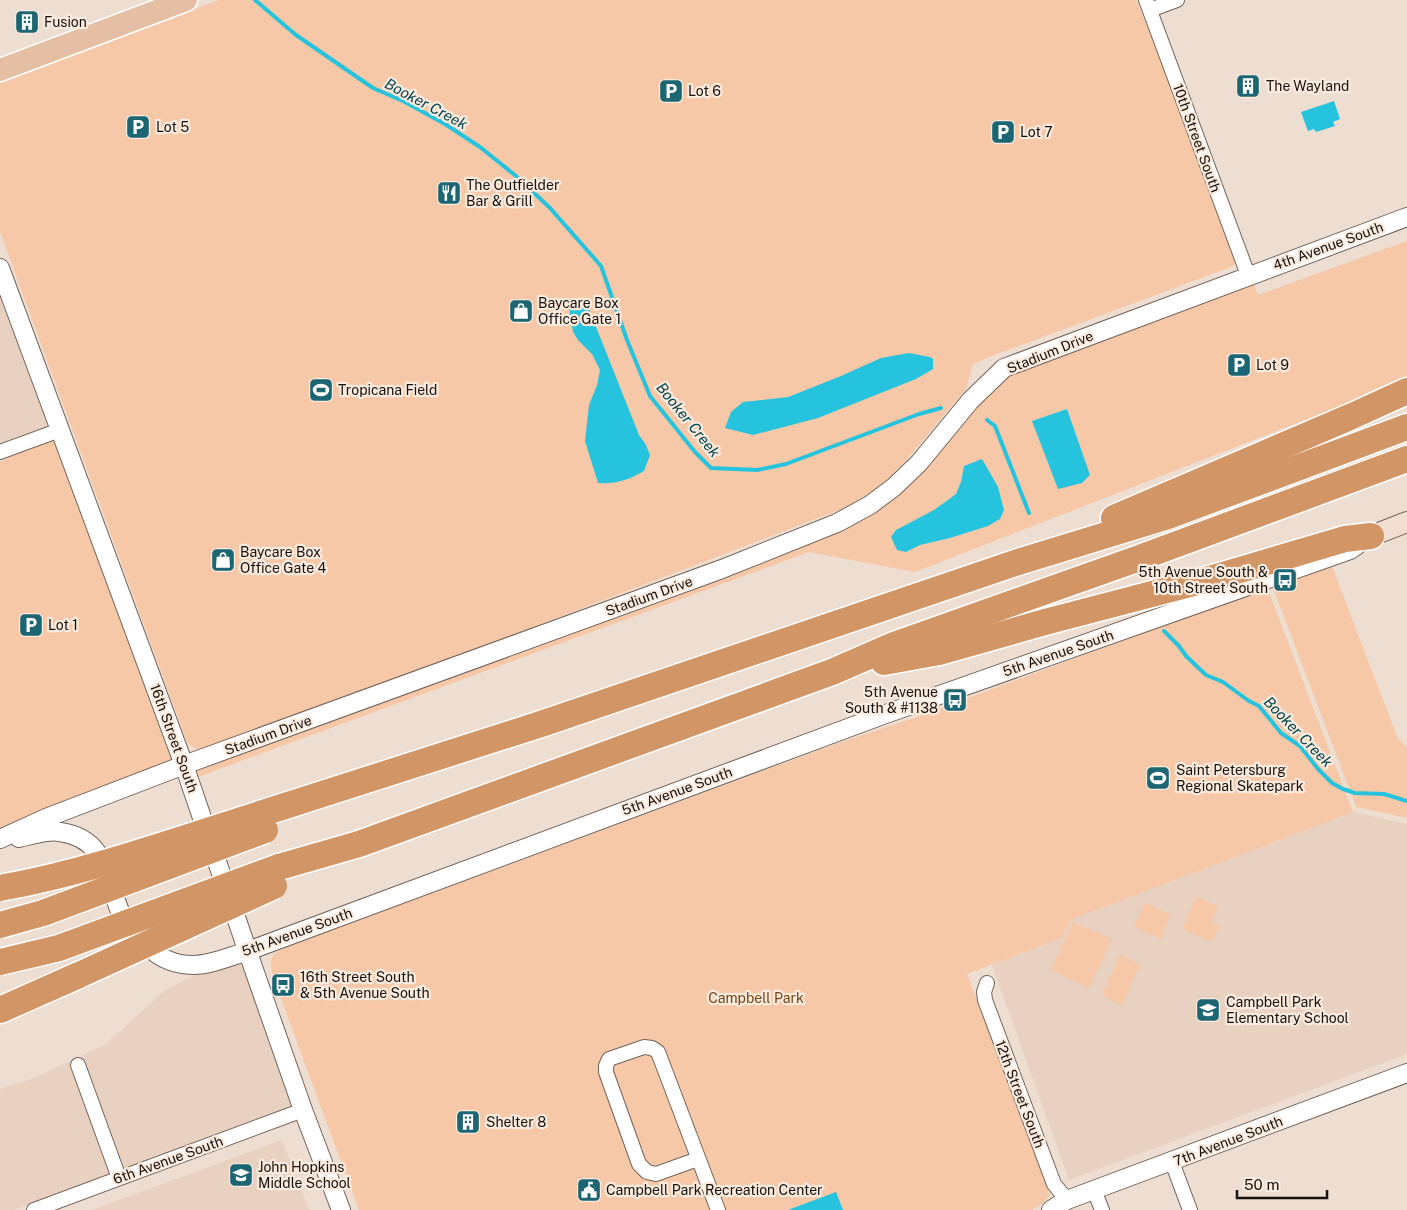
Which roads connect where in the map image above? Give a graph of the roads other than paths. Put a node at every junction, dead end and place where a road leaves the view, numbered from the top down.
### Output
1 (186, 0) edge
2 (1177, 0) edge
3 (1148, 5) edge
4 (0, 70) edge
5 (1407, 217) edge
6 (0, 268) edge
7 (1248, 275) junction
8 (1407, 391) edge
9 (1407, 427) edge
10 (60, 430) junction
11 (0, 452) edge
12 (1407, 459) edge
13 (1407, 522) edge
14 (1371, 536) junction
15 (1015, 563) junction
16 (832, 672) junction
17 (184, 765) junction
18 (263, 822) junction
19 (0, 841) edge
20 (282, 874) junction
21 (0, 888) edge
22 (0, 925) edge
23 (248, 951) junction
24 (0, 962) edge
25 (987, 983) dead end
26 (0, 1010) edge
27 (78, 1064) dead end
28 (1407, 1073) edge
29 (303, 1110) junction
30 (698, 1159) junction
31 (1172, 1162) junction
32 (119, 1178) junction
33 (1094, 1190) junction
34 (1067, 1200) junction
35 (34, 1210) edge
36 (341, 1210) edge
37 (718, 1210) edge
38 (1051, 1210) edge
39 (1102, 1210) edge
40 (1190, 1210) edge

1 - 4 main road
2 - 3 street
3 - 7 street, 10th Street South
5 - 7 street, 4th Avenue South
6 - 10 street, 16th Street South
7 - 17 street, Stadium Drive
8 - 15 highway
9 - 15 highway
10 - 11 street
10 - 17 street, 16th Street South
12 - 16 highway
13 - 14 main road, 5th Avenue South
14 - 16 highway
14 - 23 street, 5th Avenue South
15 - 18 highway
16 - 20 highway
17 - 19 street, Stadium Drive
17 - 23 street, 16th Street South
18 - 21 highway, bridge
18 - 22 highway, bridge
19 - 23 street, 5th Avenue South
20 - 24 highway, bridge
20 - 26 highway, bridge
23 - 29 street, 16th Street South
25 - 34 street, 12th Street South
27 - 32 street
28 - 31 street, 7th Avenue South
29 - 32 street, 6th Avenue South
29 - 36 street, 16th Street South
30 - 30 street
30 - 37 street
31 - 33 street, 7th Avenue South
31 - 40 street
32 - 35 street, 6th Avenue South
33 - 34 street, 7th Avenue South
33 - 39 street
34 - 38 street, 7th Avenue South

